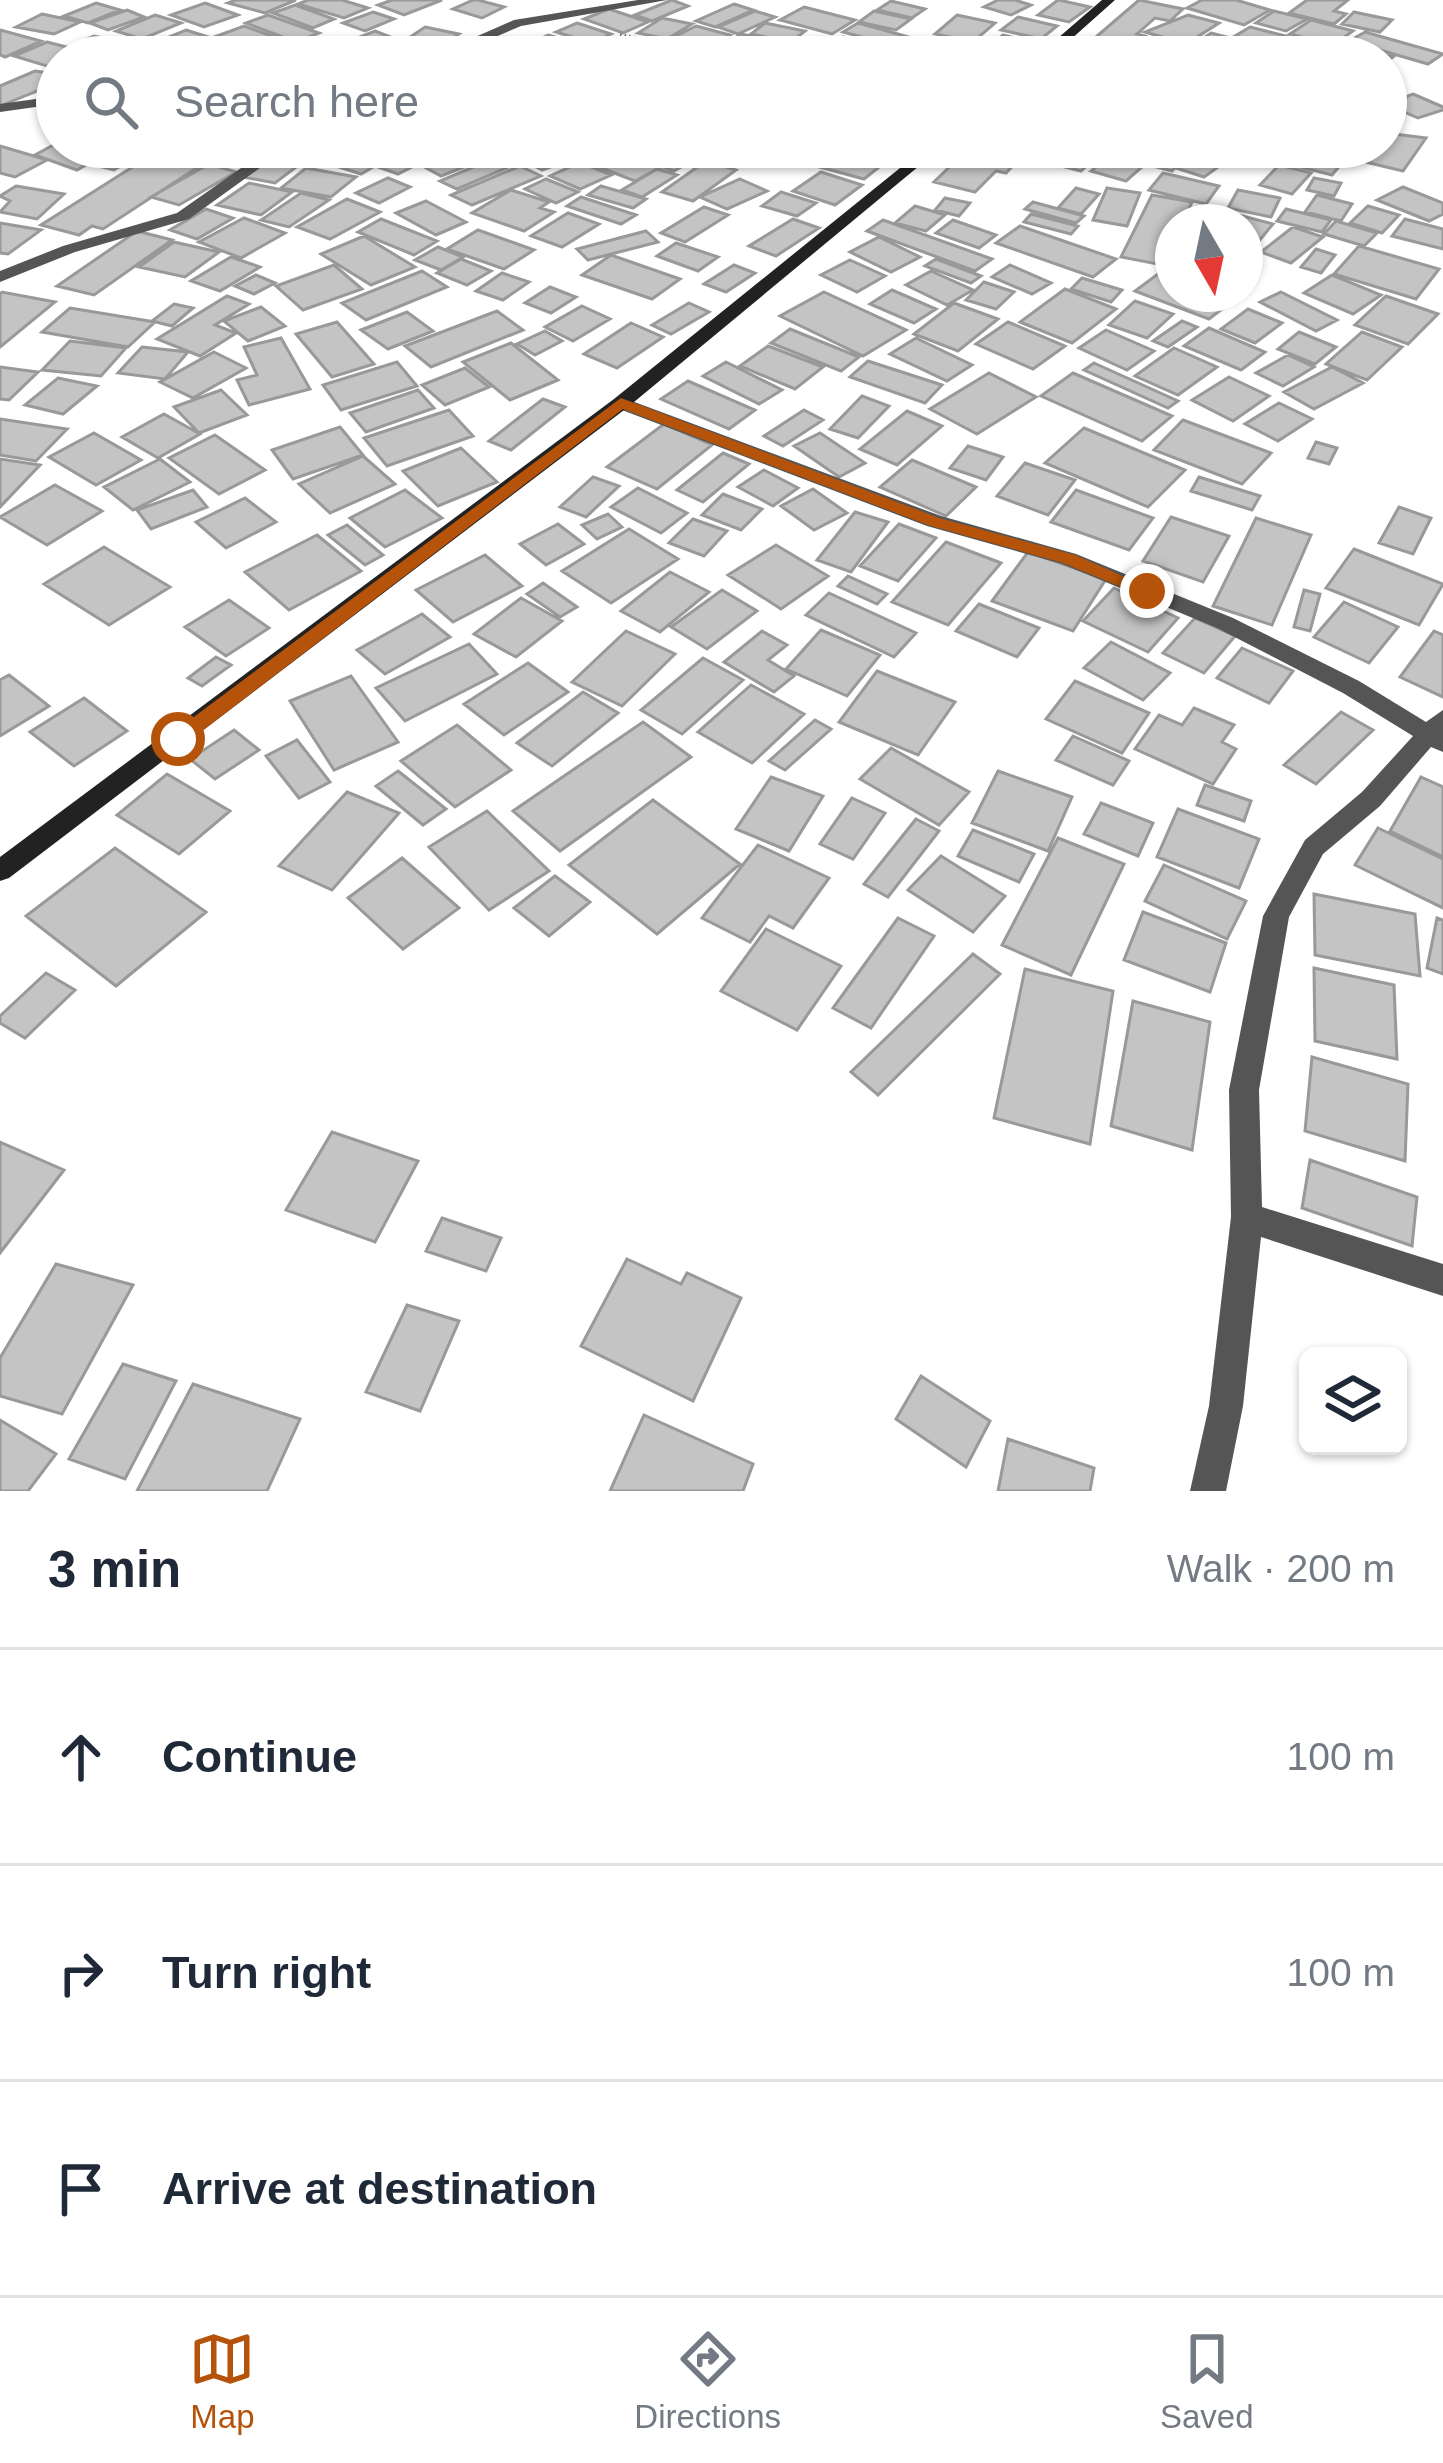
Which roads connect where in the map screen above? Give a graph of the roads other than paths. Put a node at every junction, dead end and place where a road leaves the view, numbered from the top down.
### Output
1 (661, 0) edge
2 (1109, 0) edge
3 (487, 36) edge
4 (1067, 36) edge
5 (36, 103) edge
6 (0, 108) edge
7 (249, 168) edge
8 (909, 168) edge
9 (0, 277) edge
10 (621, 403) junction
11 (1438, 731) edge
12 (0, 871) edge
13 (1247, 1216) junction
14 (1443, 1280) edge
15 (1208, 1491) edge

1 - 3 street
2 - 4 main road
5 - 6 street
7 - 9 street
8 - 10 main road
10 - 11 street
10 - 12 main road
11 - 13 street
13 - 14 street
13 - 15 street

